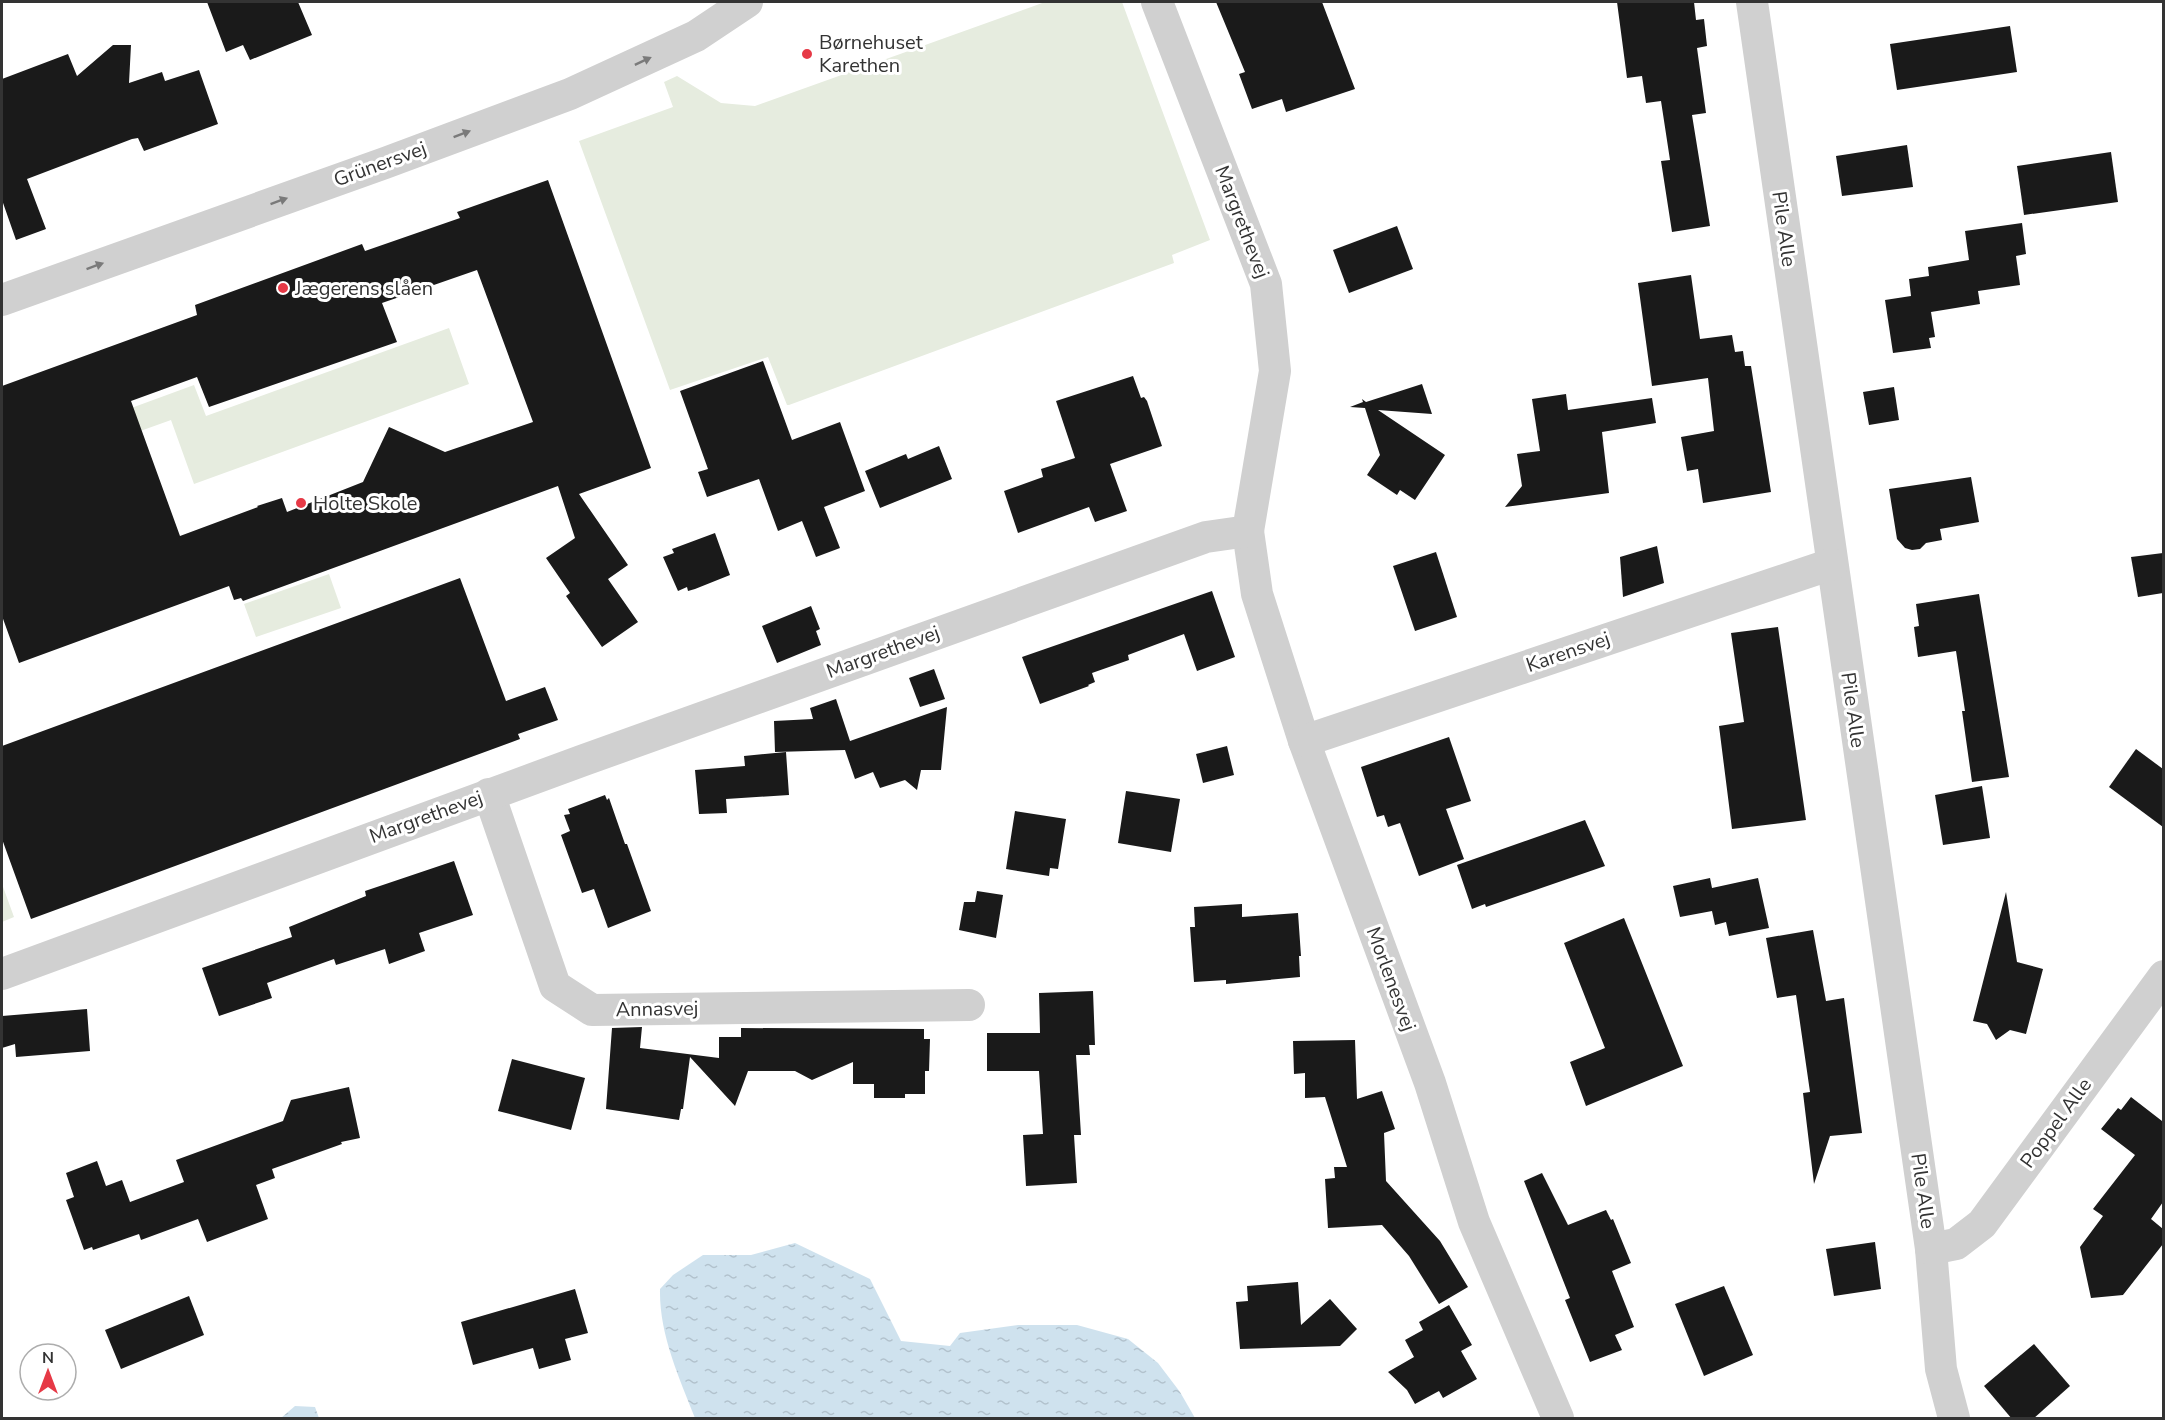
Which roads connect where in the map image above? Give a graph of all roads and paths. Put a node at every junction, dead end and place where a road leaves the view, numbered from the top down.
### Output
1 (747, 2) edge
2 (1156, 2) edge
3 (1752, 2) edge
4 (2, 300) edge
5 (1248, 531) junction
6 (1832, 564) junction
7 (1304, 741) junction
8 (489, 794) junction
9 (2, 974) edge
10 (2163, 976) edge
11 (969, 1005) dead end
12 (1931, 1249) junction
13 (1558, 1419) edge
14 (1954, 1419) edge

4 -> 1 street, Grünersvej
2 - 5 street, Margrethevej
3 - 6 street, Pile Alle
5 - 7 street, Morlenesvej
5 - 8 street, Margrethevej
6 - 7 street, Karensvej
6 - 12 street, Pile Alle
7 - 13 street, Morlenesvej
8 - 9 street, Margrethevej
8 - 11 street, Annasvej
10 - 12 street, Poppel Alle
12 - 14 street, Pile Alle

